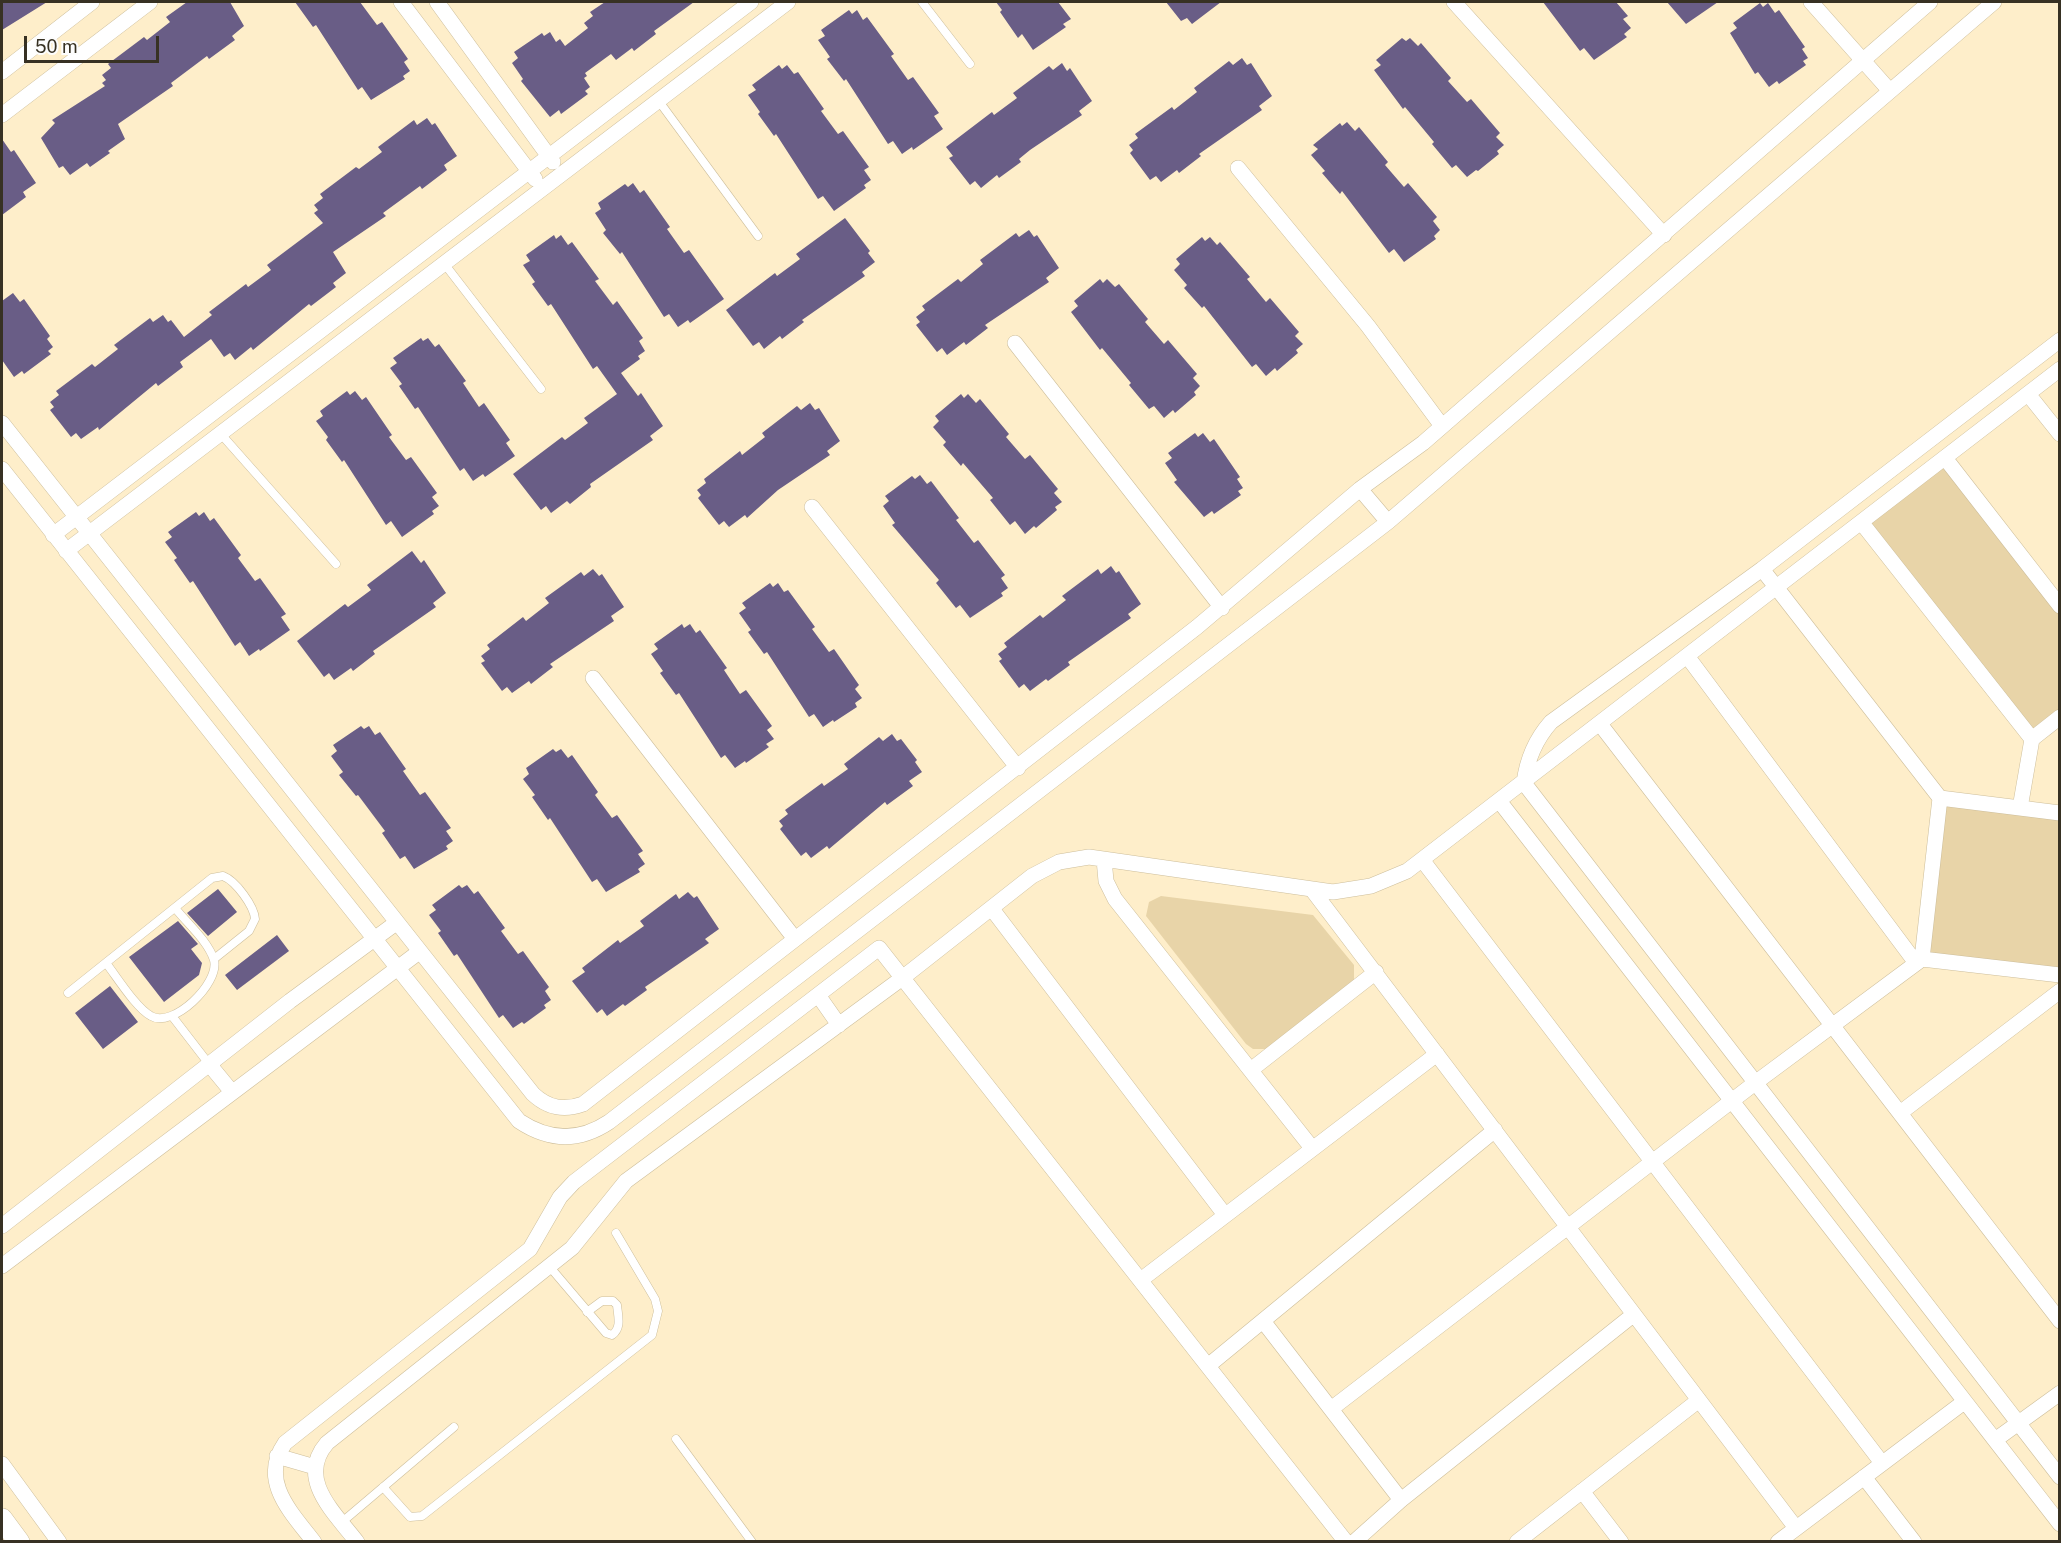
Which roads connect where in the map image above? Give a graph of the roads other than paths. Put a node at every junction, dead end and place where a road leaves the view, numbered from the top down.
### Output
1 (92, 2) edge
2 (150, 2) edge
3 (401, 2) edge
4 (437, 2) edge
5 (751, 2) edge
6 (788, 2) edge
7 (922, 2) edge
8 (1454, 2) edge
9 (1811, 2) edge
10 (1930, 2) edge
11 (1994, 2) edge
12 (1863, 59) junction
13 (970, 64) dead end
14 (2, 72) edge
15 (1890, 91) junction
16 (658, 100) junction
17 (2, 115) edge
18 (549, 156) junction
19 (1238, 168) dead end
20 (529, 171) junction
21 (560, 172) junction
22 (541, 187) junction
23 (1665, 235) junction
24 (758, 237) dead end
25 (443, 262) junction
26 (2060, 340) edge
27 (1015, 343) dead end
28 (2060, 369) edge
29 (541, 388) dead end
30 (2028, 394) junction
31 (2, 423) edge
32 (1442, 426) junction
33 (220, 433) junction
34 (2060, 434) edge
35 (1945, 458) junction
36 (2, 469) edge
37 (1360, 489) junction
38 (812, 507) dead end
39 (76, 518) junction
40 (1388, 522) junction
41 (1861, 522) junction
42 (88, 534) junction
43 (53, 535) junction
44 (66, 551) junction
45 (336, 564) dead end
46 (1762, 569) junction
47 (1776, 588) junction
48 (2060, 606) edge
49 (1221, 608) junction
50 (1688, 656) junction
51 (593, 678) dead end
52 (2060, 717) edge
53 (1600, 724) junction
54 (2031, 739) junction
55 (1018, 768) junction
56 (1524, 783) junction
57 (1940, 798) junction
58 (1500, 802) junction
59 (2020, 808) junction
60 (2060, 813) edge
61 (1104, 859) junction
62 (1423, 861) junction
63 (1313, 891) junction
64 (175, 908) junction
65 (992, 909) junction
66 (396, 923) junction
67 (374, 938) junction
68 (795, 939) junction
69 (419, 952) junction
70 (213, 959) junction
71 (1919, 961) junction
72 (106, 963) junction
73 (398, 968) junction
74 (1376, 972) junction
75 (2060, 975) edge
76 (902, 979) junction
77 (2060, 991) edge
78 (68, 993) dead end
79 (818, 995) junction
80 (172, 1016) junction
81 (839, 1025) junction
82 (1832, 1025) junction
83 (1437, 1054) junction
84 (209, 1064) junction
85 (1251, 1069) junction
86 (1755, 1083) junction
87 (232, 1092) junction
88 (1732, 1101) junction
89 (1900, 1113) junction
90 (1495, 1130) junction
91 (1312, 1148) junction
92 (1652, 1162) junction
93 (1225, 1215) junction
94 (2, 1226) edge
95 (1568, 1227) junction
96 (616, 1233) dead end
97 (3, 1262) edge
98 (549, 1266) junction
99 (1142, 1279) junction
100 (587, 1312) junction
101 (1633, 1315) junction
102 (2060, 1320) edge
103 (1263, 1321) junction
104 (1209, 1365) junction
105 (2060, 1393) edge
106 (1699, 1400) junction
107 (1964, 1402) junction
108 (1331, 1409) junction
109 (2018, 1424) junction
110 (454, 1427) dead end
111 (676, 1439) dead end
112 (1995, 1440) junction
113 (277, 1456) junction
114 (1882, 1463) junction
115 (2, 1464) edge
116 (315, 1467) junction
117 (1864, 1477) junction
118 (2060, 1477) edge
119 (383, 1487) junction
120 (1582, 1491) junction
121 (1401, 1500) junction
122 (2, 1519) edge
123 (342, 1522) junction
124 (2060, 1524) edge
125 (1796, 1528) junction
126 (19, 1542) edge
127 (59, 1542) edge
128 (314, 1542) edge
129 (357, 1542) edge
130 (752, 1542) edge
131 (1346, 1542) edge
132 (1354, 1542) edge
133 (1517, 1542) edge
134 (1621, 1542) edge
135 (1778, 1542) edge
136 (1914, 1542) edge

1 - 14 street
2 - 17 street
3 - 20 street
4 - 18 street
5 - 18 street
6 - 16 street
7 - 13 lane
8 - 23 street
9 - 12 street
10 - 12 street
11 - 15 street
12 - 15 street
12 - 23 street
15 - 40 street
16 - 21 street
16 - 24 lane
18 - 20 street
18 - 21 street
19 - 32 street
20 - 22 street
20 - 39 street
21 - 22 street
22 - 25 street
23 - 32 street
25 - 29 lane
25 - 33 street
26 - 46 street
27 - 49 street
28 - 30 street
30 - 34 street
30 - 35 street
31 - 39 street
32 - 37 street
33 - 42 street
33 - 45 lane
35 - 41 street
35 - 48 street
36 - 43 street
37 - 40 street
37 - 49 street
38 - 55 street
39 - 42 street
39 - 43 street
40 - 73 street
41 - 47 street
41 - 54 street
42 - 44 street
42 - 66 street
43 - 44 street
44 - 67 street
46 - 47 street
46 - 56 street
47 - 50 street
47 - 57 street
49 - 55 street
50 - 53 street
50 - 71 street
51 - 68 street
52 - 54 street
53 - 56 street
53 - 82 street
54 - 59 street
55 - 68 street
56 - 58 street
56 - 86 street
57 - 59 street
57 - 71 street
58 - 62 street
58 - 88 street
59 - 60 street
61 - 63 street
61 - 65 street
61 - 85 street
62 - 63 street
62 - 92 street
63 - 74 street
64 - 70 lane
64 - 70 lane
64 - 72 lane
65 - 76 street
65 - 93 street
66 - 67 street
66 - 69 street
67 - 73 street
67 - 84 street
68 - 69 street
69 - 73 street
70 - 80 lane
71 - 75 street
71 - 82 street
72 - 78 lane
72 - 80 lane
73 - 87 street
74 - 83 street
74 - 85 street
76 - 79 street
76 - 81 street
76 - 99 street
77 - 89 street
79 - 81 street
79 - 113 street
80 - 84 lane
81 - 98 street
82 - 86 street
82 - 89 street
83 - 90 street
83 - 91 street
84 - 87 street
84 - 94 street
85 - 91 street
86 - 88 street
86 - 109 street
87 - 97 street
88 - 92 street
88 - 107 street
89 - 102 street
90 - 95 street
90 - 103 street
91 - 93 street
92 - 95 street
92 - 114 street
93 - 99 street
95 - 101 street
95 - 108 street
96 - 119 lane
98 - 100 lane
98 - 116 street
99 - 104 street
100 - 100 lane
101 - 106 street
101 - 121 street
103 - 104 street
103 - 108 street
104 - 131 street
105 - 109 street
106 - 120 street
106 - 125 street
107 - 112 street
107 - 114 street
108 - 121 street
109 - 112 street
109 - 118 street
110 - 119 lane
111 - 130 lane
112 - 124 street
113 - 116 street
113 - 128 street
114 - 117 street
115 - 127 street
116 - 123 street
117 - 125 street
117 - 136 street
119 - 123 lane
120 - 133 street
120 - 134 street
121 - 132 street
122 - 126 street
123 - 129 street
125 - 135 street

